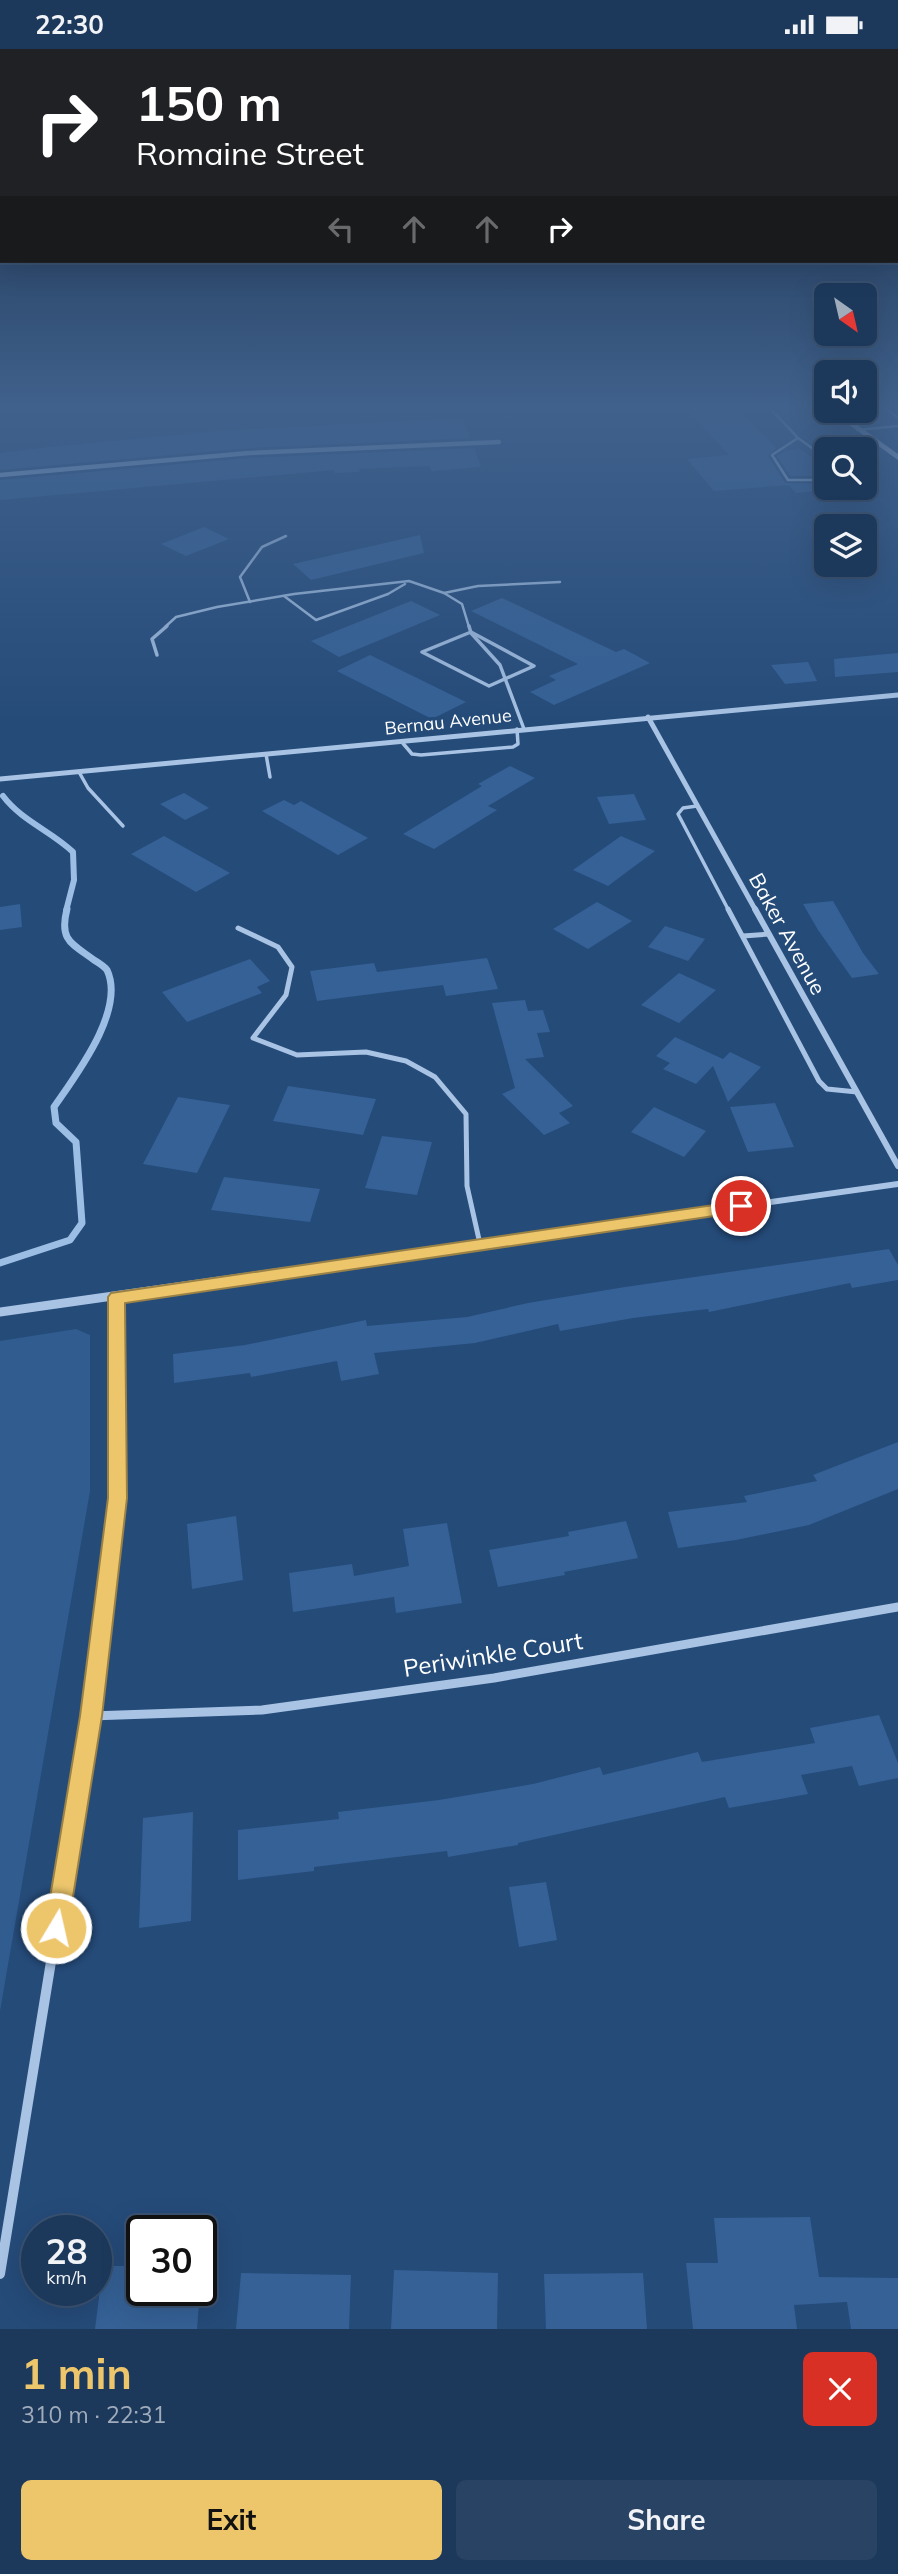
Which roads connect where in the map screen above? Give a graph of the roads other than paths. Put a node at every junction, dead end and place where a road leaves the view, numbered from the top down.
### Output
1 (286, 535) dead end
2 (409, 581) junction
3 (560, 582) dead end
4 (444, 593) junction
5 (284, 596) junction
6 (250, 602) junction
7 (471, 632) junction
8 (157, 655) dead end
9 (504, 679) junction
10 (898, 695) edge
11 (648, 717) junction
12 (517, 729) junction
13 (524, 729) junction
14 (401, 741) junction
15 (518, 744) joint
16 (266, 754) junction
17 (79, 772) junction
18 (270, 778) dead end
19 (0, 779) edge
20 (697, 806) junction
21 (123, 826) dead end
22 (238, 928) dead end
23 (769, 934) junction
24 (743, 936) junction
25 (857, 1092) junction
26 (898, 1166) edge
27 (898, 1184) edge
28 (480, 1244) junction
29 (117, 1297) junction
30 (0, 1312) edge
31 (898, 1607) edge
32 (91, 1716) junction
33 (0, 2273) edge

1 - 6 lane
2 - 4 lane
2 - 5 lane
2 - 5 lane
3 - 4 lane
4 - 7 lane
5 - 6 lane
6 - 8 lane
7 - 9 lane
7 - 9 lane
7 - 9 lane
9 - 13 lane
10 - 11 street, Bernau Avenue
11 - 13 street, Bernau Avenue
11 - 20 street, Baker Avenue
12 - 13 street, Bernau Avenue
12 - 14 street, Bernau Avenue
12 - 15 lane
14 - 15 lane
14 - 16 street, Bernau Avenue
16 - 17 street, Bernau Avenue
16 - 18 lane
17 - 19 street, Bernau Avenue
17 - 21 lane
20 - 23 street, Baker Avenue
20 - 24 lane
22 - 28 lane
23 - 24 lane
23 - 25 street, Baker Avenue
24 - 25 lane
25 - 26 street, Baker Avenue
27 - 28 street
28 - 29 street
29 - 30 street
29 - 32 street
31 - 32 street, Periwinkle Court
32 - 33 street

